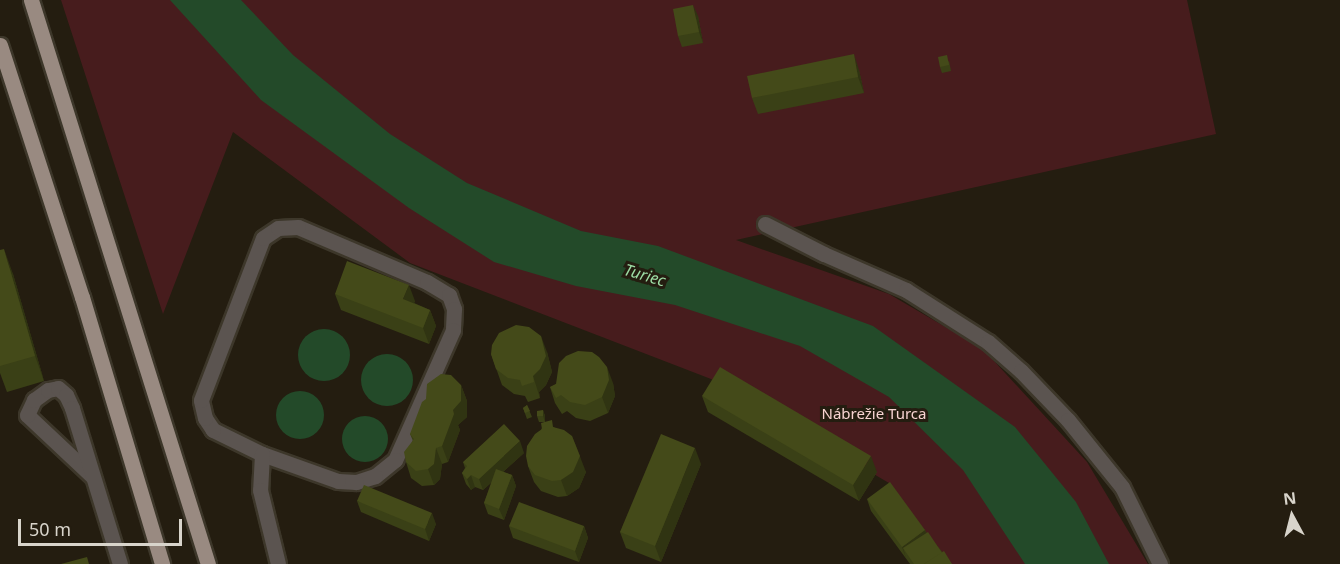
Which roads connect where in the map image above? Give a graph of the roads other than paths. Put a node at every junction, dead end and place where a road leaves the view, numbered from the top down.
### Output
1 (31, 0) edge
2 (0, 45) edge
3 (765, 224) dead end
4 (262, 454) junction
5 (92, 476) junction
6 (120, 564) edge
7 (162, 564) edge
8 (208, 564) edge
9 (278, 564) edge
10 (1160, 564) edge

1 - 8 main road
2 - 7 main road
3 - 10 street
4 - 4 street
4 - 9 street
5 - 5 street
5 - 6 street

